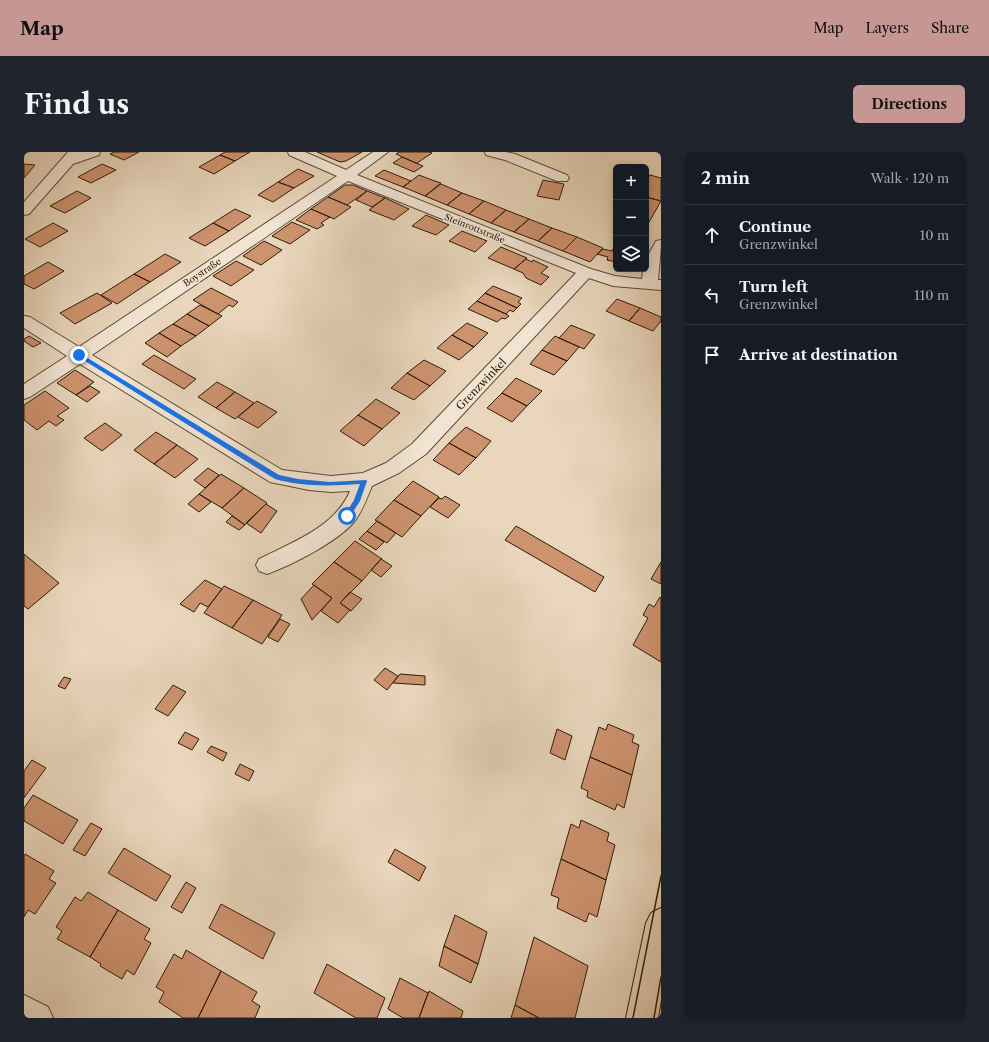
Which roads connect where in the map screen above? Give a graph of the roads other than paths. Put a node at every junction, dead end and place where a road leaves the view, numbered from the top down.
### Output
1 (94, 152) edge
2 (294, 152) edge
3 (382, 152) edge
4 (490, 152) edge
5 (72, 156) edge
6 (345, 175) junction
7 (562, 178) dead end
8 (24, 211) edge
9 (661, 244) edge
10 (586, 272) junction
11 (655, 285) edge
12 (24, 321) edge
13 (79, 355) junction
14 (24, 393) edge
15 (364, 481) junction
16 (268, 565) dead end
17 (661, 923) edge
18 (24, 1010) edge
19 (36, 1018) edge
20 (642, 1018) edge

1 - 5 street
2 - 6 street, Steinrottstraße
3 - 6 street, Boystraße
4 - 7 street
5 - 8 street
6 - 10 street, Steinrottstraße
6 - 13 street, Boystraße
9 - 11 street
10 - 11 street, Steinrottstraße
10 - 15 street, Grenzwinkel
12 - 13 street, Grenzwinkel
13 - 14 street, Boystraße
13 - 15 street, Grenzwinkel
15 - 16 street
17 - 20 main road
18 - 19 street

